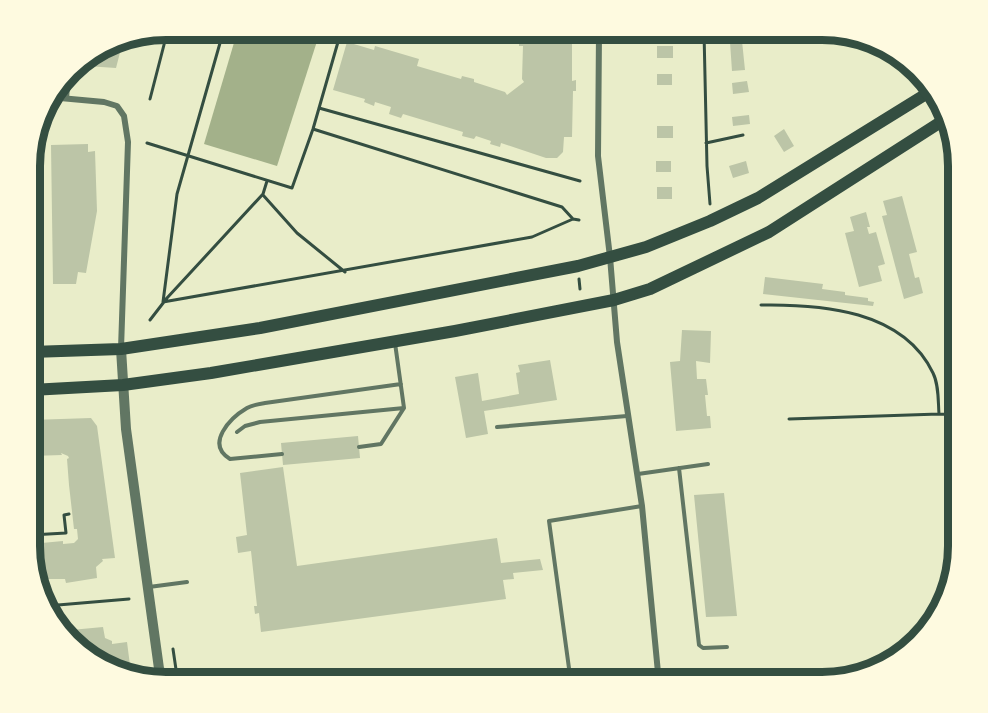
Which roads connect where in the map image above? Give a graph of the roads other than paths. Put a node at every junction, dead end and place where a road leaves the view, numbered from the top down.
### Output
1 (599, 41) edge
2 (67, 90) edge
3 (925, 95) edge
4 (61, 98) edge
5 (66, 99) junction
6 (940, 123) edge
7 (610, 257) junction
8 (614, 300) junction
9 (395, 342) junction
10 (121, 349) junction
11 (40, 352) edge
12 (401, 384) junction
13 (123, 385) junction
14 (41, 389) edge
15 (404, 408) junction
16 (627, 416) junction
17 (496, 427) dead end
18 (237, 432) dead end
19 (359, 447) dead end
20 (282, 454) dead end
21 (708, 464) dead end
22 (680, 468) junction
23 (638, 474) junction
24 (642, 506) junction
25 (187, 582) dead end
26 (147, 587) junction
27 (727, 647) dead end
28 (159, 672) edge
29 (570, 672) edge
30 (658, 672) edge

1 - 7 street
2 - 5 lane
3 - 7 main road
4 - 5 street
5 - 10 street
6 - 8 main road
7 - 8 street
7 - 10 main road
8 - 9 main road
8 - 16 street
9 - 12 lane
9 - 13 main road
10 - 11 main road
10 - 13 street
12 - 15 lane
12 - 20 lane
13 - 14 main road
13 - 26 street
15 - 18 lane
15 - 19 lane
16 - 17 lane
16 - 23 street
21 - 22 lane
22 - 23 lane
22 - 27 lane
23 - 24 street
24 - 29 lane
24 - 30 street
25 - 26 lane
26 - 28 street

